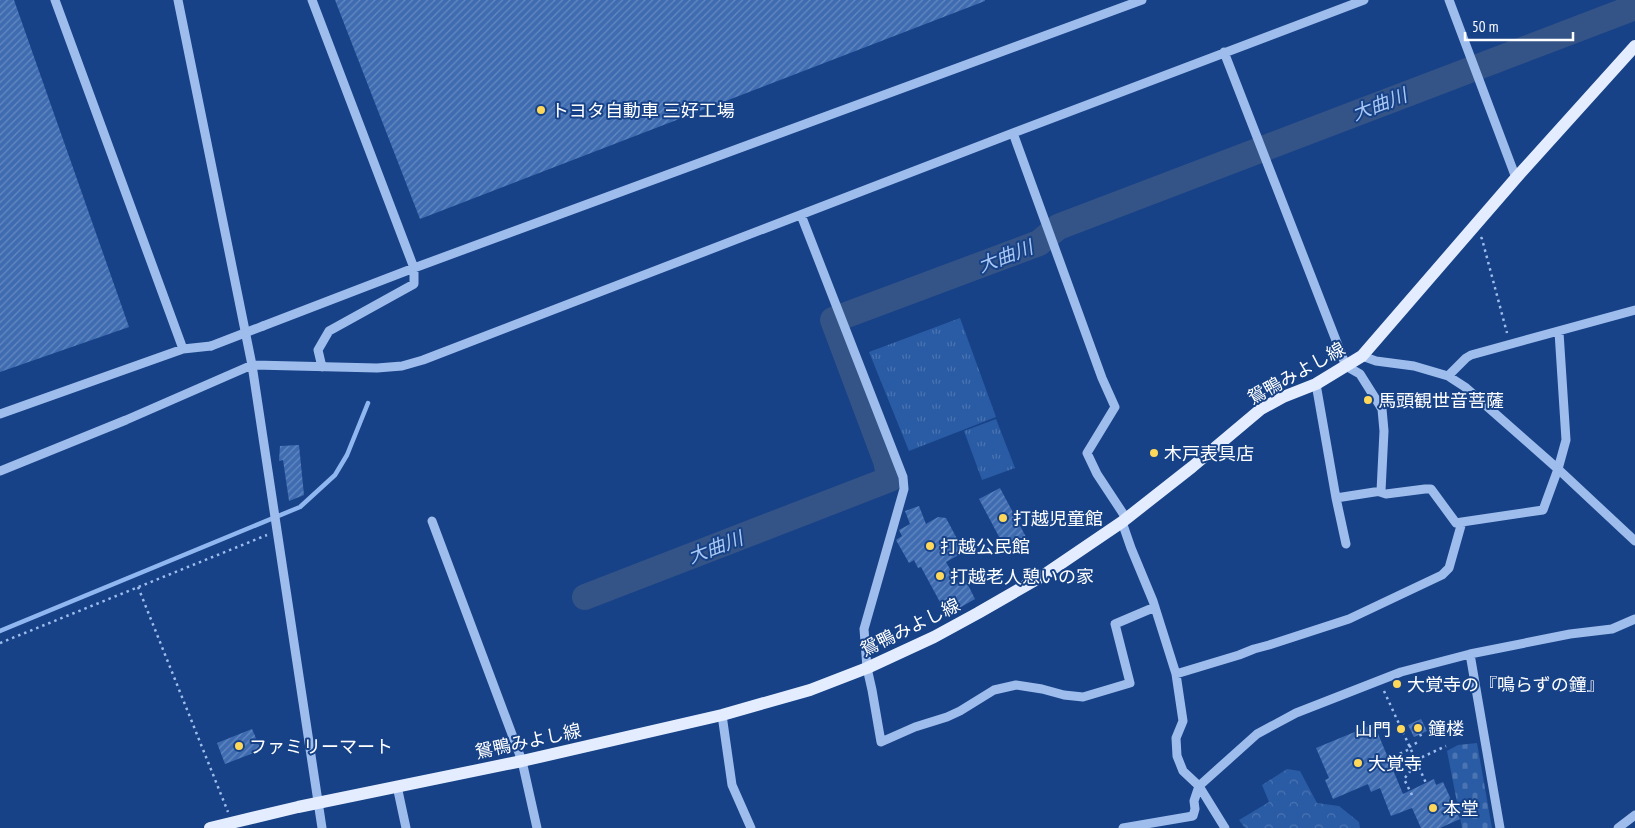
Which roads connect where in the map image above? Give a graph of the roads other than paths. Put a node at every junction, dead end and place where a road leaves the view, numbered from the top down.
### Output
1 (55, 0) edge
2 (178, 0) edge
3 (312, 0) edge
4 (1142, 0) edge
5 (1364, 0) edge
6 (1449, 0) edge
7 (1635, 46) edge
8 (1224, 52) junction
9 (1013, 133) junction
10 (1516, 178) junction
11 (801, 215) junction
12 (414, 268) junction
13 (1635, 310) edge
14 (1559, 332) junction
15 (183, 350) junction
16 (1362, 356) junction
17 (252, 365) junction
18 (1346, 366) junction
19 (322, 367) junction
20 (1448, 376) junction
21 (1316, 384) junction
22 (0, 414) edge
23 (1558, 469) junction
24 (0, 471) edge
25 (1380, 492) junction
26 (1336, 498) junction
27 (1124, 520) junction
28 (432, 521) dead end
29 (1462, 522) junction
30 (1635, 541) edge
31 (1346, 544) dead end
32 (1155, 608) junction
33 (1635, 619) edge
34 (1470, 654) junction
35 (867, 668) junction
36 (1176, 674) junction
37 (722, 715) junction
38 (522, 761) junction
39 (397, 786) junction
40 (1199, 786) junction
41 (317, 804) junction
42 (1635, 815) edge
43 (241, 823) edge
44 (1621, 827) edge
45 (210, 828) edge
46 (322, 828) edge
47 (406, 828) edge
48 (537, 828) edge
49 (751, 828) edge
50 (1123, 828) edge
51 (1225, 828) edge
52 (1500, 828) edge

1 - 15 street
2 - 17 street
3 - 12 street
4 - 12 street
5 - 8 street
6 - 10 street
7 - 10 main road, 鴛鴨みよし線
8 - 9 street
8 - 18 street
9 - 11 street
9 - 27 street
10 - 16 main road, 鴛鴨みよし線
11 - 19 street
11 - 35 street
12 - 15 street, bridge
12 - 19 street
13 - 14 street
14 - 20 street
14 - 23 street
15 - 22 street
16 - 18 main road, 鴛鴨みよし線
16 - 20 street
17 - 19 street
17 - 24 street
17 - 41 street
18 - 21 main road, 鴛鴨みよし線
18 - 25 street
20 - 23 street
21 - 26 street
21 - 27 main road, 鴛鴨みよし線
23 - 29 street
23 - 30 street
25 - 26 street
25 - 29 street
26 - 31 street
27 - 32 street
27 - 35 main road, 鴛鴨みよし線
28 - 38 street
29 - 36 street
32 - 35 street
32 - 36 street
33 - 34 street
34 - 40 street
34 - 52 street
35 - 37 main road, 鴛鴨みよし線
36 - 40 street
37 - 38 main road, 鴛鴨みよし線
37 - 49 street
38 - 39 main road, 鴛鴨みよし線
38 - 48 street
39 - 41 main road, 鴛鴨みよし線
39 - 47 street
40 - 50 street
40 - 51 street
41 - 43 main road, 鴛鴨みよし線
41 - 46 street
42 - 44 street
43 - 45 main road, 鴛鴨みよし線

